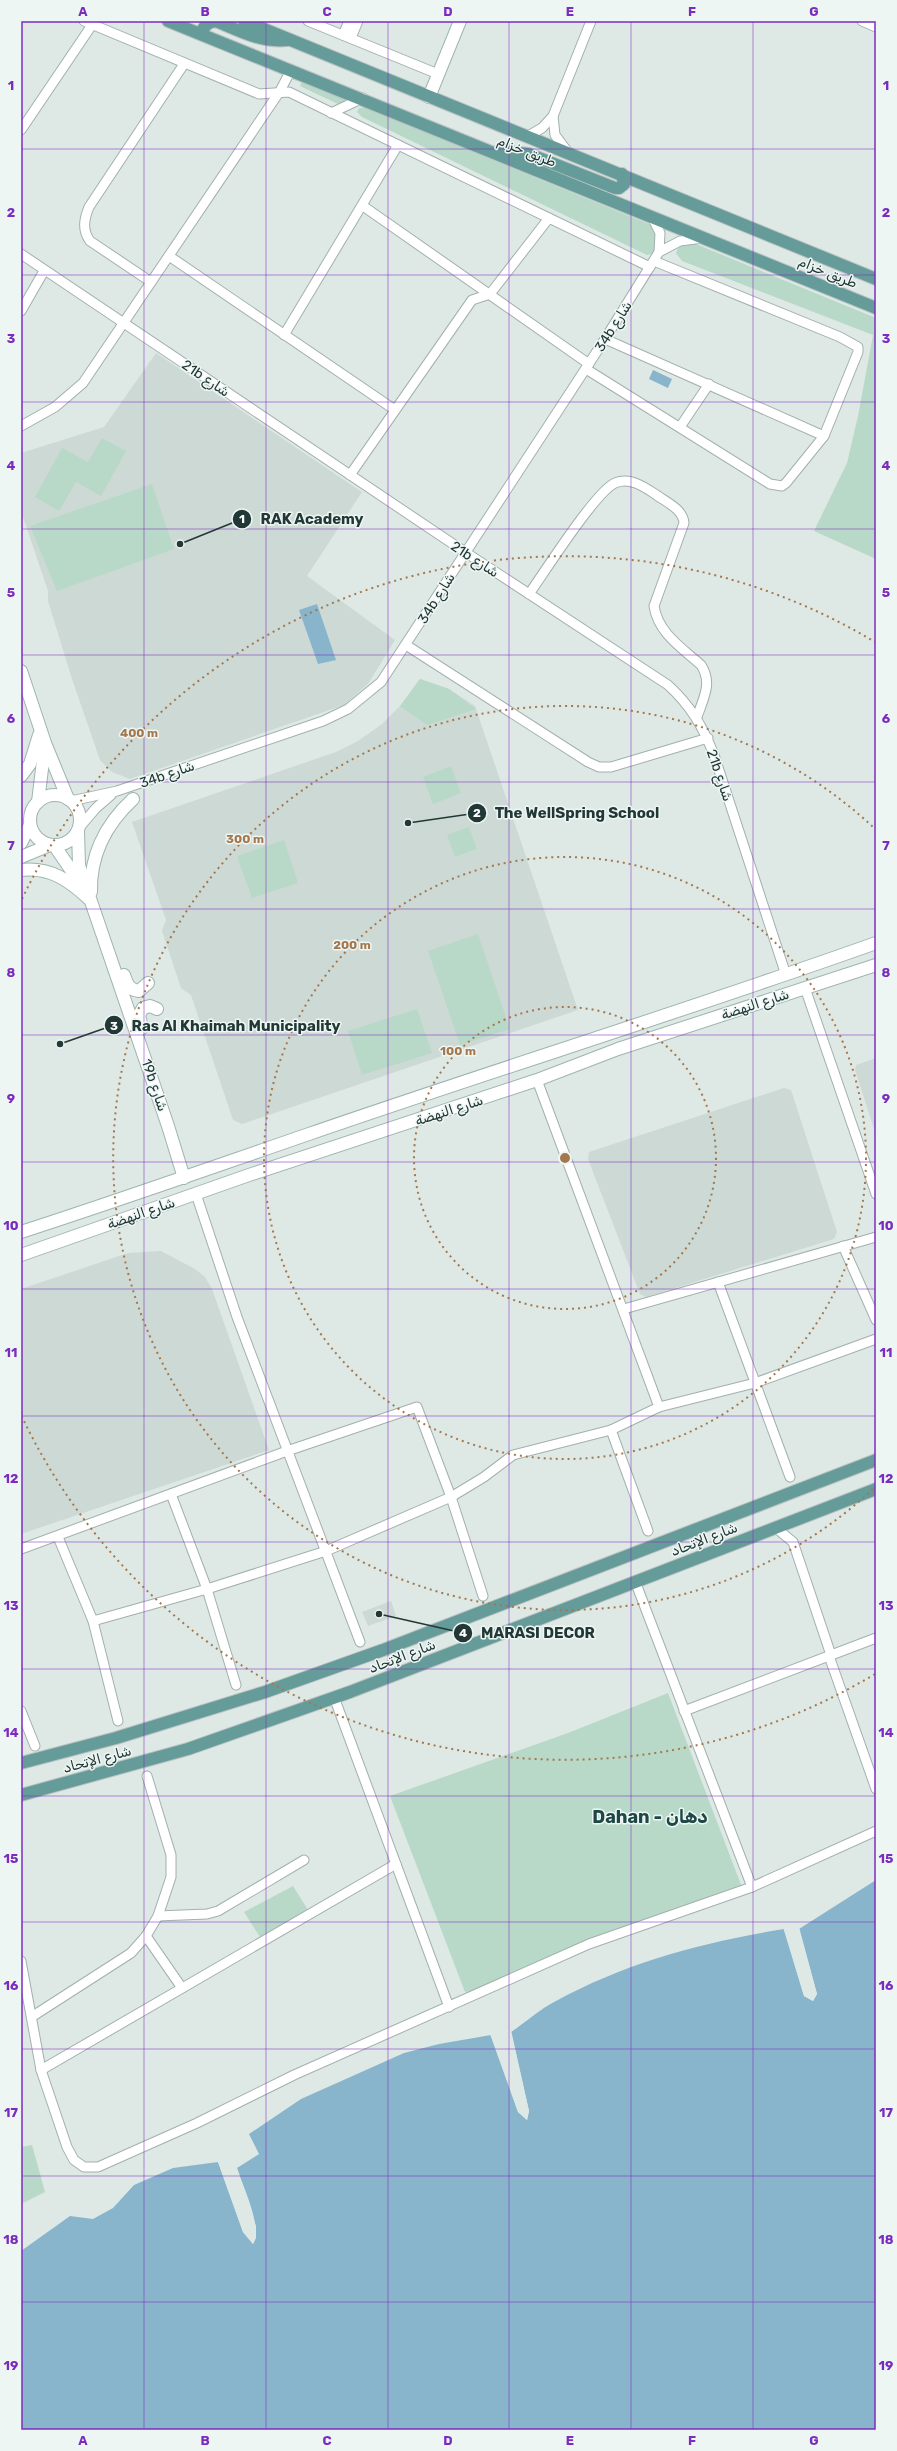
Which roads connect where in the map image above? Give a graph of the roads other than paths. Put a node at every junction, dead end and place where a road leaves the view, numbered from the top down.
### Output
1 (168, 21) edge
2 (244, 21) edge
3 (308, 21) edge
4 (349, 21) edge
5 (358, 21) edge
6 (460, 21) edge
7 (591, 21) edge
8 (862, 21) edge
9 (88, 23) edge
10 (876, 27) edge
11 (201, 34) junction
12 (347, 37) junction
13 (289, 39) junction
14 (184, 64) junction
15 (291, 70) junction
16 (438, 74) junction
17 (280, 91) junction
18 (429, 97) junction
19 (364, 98) junction
20 (331, 113) junction
21 (553, 116) junction
22 (21, 130) edge
23 (528, 136) junction
24 (398, 145) junction
25 (483, 150) junction
26 (566, 152) junction
27 (622, 174) junction
28 (363, 206) junction
29 (549, 218) junction
30 (652, 218) junction
31 (703, 238) junction
32 (660, 252) junction
33 (21, 254) edge
34 (169, 256) junction
35 (652, 264) junction
36 (44, 270) junction
37 (876, 278) edge
38 (151, 282) junction
39 (490, 294) junction
40 (876, 308) edge
41 (21, 311) edge
42 (124, 323) junction
43 (284, 335) junction
44 (605, 339) junction
45 (587, 366) junction
46 (708, 384) junction
47 (395, 410) junction
48 (21, 426) edge
49 (680, 427) junction
50 (824, 436) junction
51 (350, 475) junction
52 (465, 552) junction
53 (529, 594) junction
54 (406, 645) junction
55 (21, 671) edge
56 (697, 717) junction
57 (41, 730) junction
58 (708, 738) junction
59 (45, 743) junction
60 (21, 776) edge
61 (118, 791) junction
62 (133, 798) dead end
63 (70, 800) junction
64 (38, 802) junction
65 (30, 824) junction
66 (78, 830) junction
67 (21, 843) edge
68 (52, 845) junction
69 (21, 857) edge
70 (21, 870) edge
71 (91, 901) junction
72 (101, 926) junction
73 (876, 943) edge
74 (876, 965) edge
75 (786, 975) junction
76 (148, 983) dead end
77 (805, 988) junction
78 (157, 1009) dead end
79 (657, 1019) junction
80 (618, 1049) junction
81 (537, 1080) junction
82 (168, 1126) junction
83 (184, 1178) junction
84 (196, 1194) junction
85 (876, 1194) edge
86 (21, 1232) edge
87 (876, 1237) edge
88 (843, 1246) junction
89 (21, 1255) edge
90 (718, 1282) junction
91 (624, 1309) junction
92 (876, 1320) edge
93 (876, 1339) edge
94 (755, 1383) junction
95 (659, 1407) junction
96 (611, 1430) junction
97 (287, 1451) junction
98 (876, 1460) edge
99 (790, 1477) dead end
100 (876, 1489) edge
101 (171, 1494) junction
102 (451, 1497) junction
103 (776, 1528) junction
104 (648, 1531) dead end
105 (58, 1537) junction
106 (21, 1549) edge
107 (326, 1551) junction
108 (635, 1581) junction
109 (207, 1589) junction
110 (483, 1596) dead end
111 (93, 1621) junction
112 (876, 1638) edge
113 (360, 1642) dead end
114 (830, 1656) junction
115 (236, 1685) dead end
116 (334, 1697) junction
117 (21, 1711) edge
118 (684, 1711) junction
119 (118, 1721) dead end
120 (35, 1746) dead end
121 (21, 1763) edge
122 (147, 1776) dead end
123 (876, 1789) edge
124 (21, 1795) edge
125 (876, 1831) edge
126 (304, 1860) dead end
127 (396, 1864) junction
128 (752, 1887) junction
129 (158, 1916) junction
130 (146, 1936) junction
131 (21, 1961) edge
132 (182, 1988) junction
133 (449, 2007) junction
134 (33, 2016) junction
135 (41, 2070) junction

1 - 11 main road, طريق خزام
2 - 13 main road, طريق خزام
3 - 12 street
4 - 12 street
5 - 12 street
6 - 16 main road
7 - 21 street
8 - 10 street
9 - 14 street
9 - 22 street
11 - 13 main road
11 - 15 main road, طريق خزام
12 - 16 street
13 - 18 main road, طريق خزام
14 - 17 street
14 - 38 street
15 - 17 street
15 - 19 main road, طريق خزام
16 - 18 main road
17 - 20 street
17 - 34 street
18 - 23 main road, طريق خزام
19 - 20 street
19 - 25 main road, طريق خزام
20 - 24 street
21 - 23 street
21 - 26 street
23 - 26 main road, طريق خزام
24 - 28 street
24 - 29 street
25 - 27 main road
25 - 30 main road, طريق خزام
26 - 27 main road, طريق خزام
27 - 37 main road, طريق خزام
28 - 39 street
28 - 43 street
29 - 35 street
29 - 39 street
30 - 31 main road, طريق خزام
30 - 32 street
31 - 32 street, 34b شارع
31 - 40 main road, طريق خزام
32 - 35 street, 34b شارع
33 - 36 street, 21b شارع
34 - 38 street
34 - 43 street
35 - 44 street, 34b شارع
35 - 50 street
36 - 41 street
36 - 42 street, 21b شارع
38 - 42 street
39 - 45 street
39 - 47 street
42 - 48 street
42 - 51 street, 21b شارع
43 - 47 street
44 - 45 street, 34b شارع
44 - 46 street
45 - 49 street
45 - 52 street, 34b شارع
46 - 49 street
46 - 50 street
47 - 51 street
49 - 50 street
51 - 52 street, 21b شارع
52 - 53 street, 21b شارع
52 - 54 street, 34b شارع
53 - 56 street, 21b شارع
53 - 56 street
54 - 58 street
54 - 61 street, 34b شارع
55 - 57 main road
56 - 58 street, 21b شارع
57 - 59 main road
57 - 60 main road
58 - 75 street, 21b شارع
59 - 63 main road
59 - 64 main road
61 - 63 street, 34b شارع
61 - 66 street, 34b شارع
62 - 71 main road
63 - 64 main road
63 - 66 main road
64 - 65 main road
65 - 67 main road
65 - 68 main road
66 - 68 main road
66 - 71 main road, 19b شارع
68 - 69 main road
68 - 71 main road, 19b شارع
70 - 71 main road
71 - 72 main road, 19b شارع
72 - 76 main road
72 - 82 main road, 19b شارع
73 - 75 main road, شارع النهضة
74 - 77 main road, شارع النهضة
75 - 79 main road, شارع النهضة
77 - 80 main road, شارع النهضة
77 - 85 street
78 - 82 main road
79 - 80 main road
79 - 83 main road, شارع النهضة
80 - 81 main road, شارع النهضة
81 - 84 main road, شارع النهضة
81 - 91 street
82 - 83 main road, 19b شارع
83 - 86 main road, شارع النهضة
84 - 89 main road, شارع النهضة
84 - 97 street
87 - 88 street
88 - 90 street
88 - 92 street
90 - 91 street
90 - 94 street
91 - 95 street
93 - 94 street
94 - 95 street
94 - 99 street
95 - 96 street
96 - 102 street
96 - 104 street
97 - 101 street
97 - 102 street
97 - 107 street
98 - 121 main road, شارع الإتحاد
100 - 103 main road, شارع الإتحاد
101 - 105 street
101 - 109 street
102 - 107 street
102 - 110 street
103 - 108 main road, شارع الإتحاد
103 - 114 street
105 - 106 street
105 - 111 street
107 - 109 street
107 - 113 street
108 - 116 main road, شارع الإتحاد
108 - 118 street
109 - 111 street
109 - 115 street
111 - 119 street
112 - 114 street
114 - 118 street
114 - 123 street
116 - 124 main road, شارع الإتحاد
116 - 127 street
117 - 120 street
118 - 128 street
122 - 129 street
125 - 128 street
126 - 129 street
127 - 132 street
127 - 133 street
128 - 133 street
129 - 130 street
130 - 132 street
130 - 134 street
131 - 134 street
132 - 135 street
133 - 135 street
134 - 135 street

